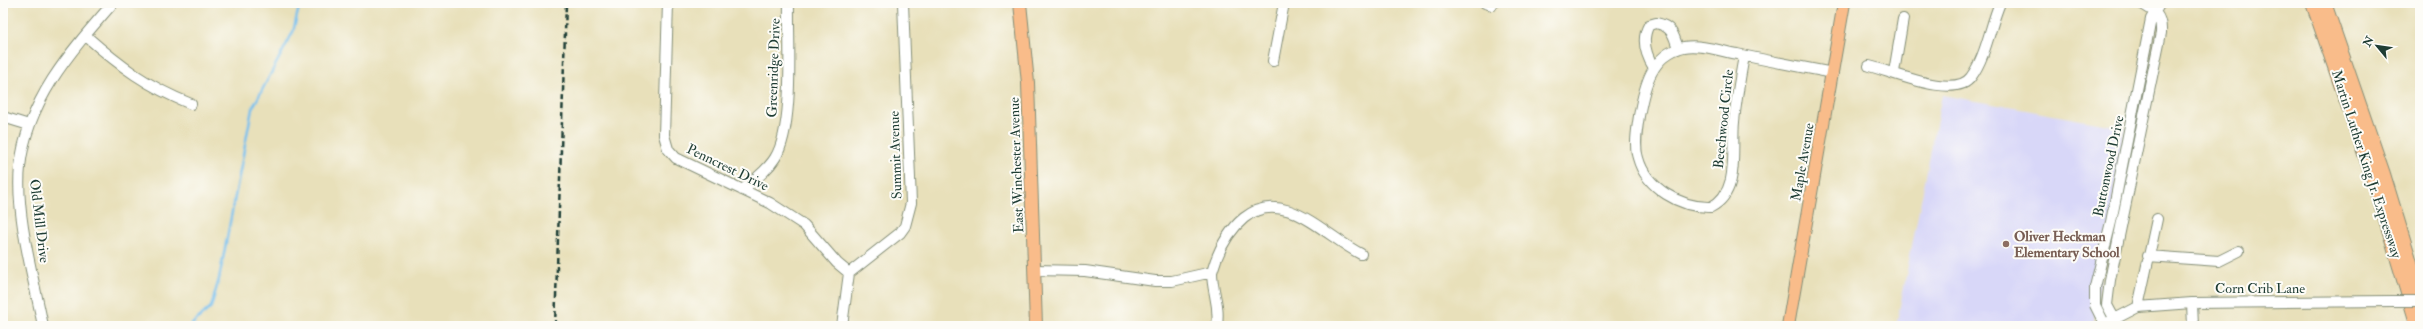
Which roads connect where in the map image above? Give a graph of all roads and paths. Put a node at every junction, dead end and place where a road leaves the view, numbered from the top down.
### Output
1 (113, 3) edge
2 (668, 3) edge
3 (788, 3) edge
4 (903, 3) edge
5 (1020, 3) edge
6 (1284, 3) edge
7 (1844, 3) edge
8 (2000, 3) edge
9 (2140, 3) edge
10 (2313, 3) edge
11 (2324, 3) edge
12 (2158, 7) edge
13 (1903, 19) dead end
14 (86, 36) junction
15 (1678, 48) junction
16 (1744, 56) junction
17 (1273, 61) dead end
18 (1869, 66) dead end
19 (1654, 68) junction
20 (1894, 72) junction
21 (1833, 73) junction
22 (191, 104) dead end
23 (3, 117) edge
24 (29, 125) junction
25 (742, 190) junction
26 (2157, 219) dead end
27 (2239, 251) dead end
28 (1361, 254) dead end
29 (2148, 256) junction
30 (1034, 270) junction
31 (1212, 272) junction
32 (849, 273) junction
33 (2420, 295) edge
34 (2420, 301) edge
35 (2192, 303) junction
36 (2138, 307) junction
37 (2114, 318) junction
38 (2104, 325) edge
39 (43, 326) edge
40 (842, 326) edge
41 (1036, 326) edge
42 (1217, 326) edge
43 (1788, 326) edge
44 (2194, 326) edge
45 (2418, 326) edge

1 - 14 street, Old Mill Drive
2 - 25 street, Penncrest Drive
3 - 25 street, Greenridge Drive
4 - 32 street, Summit Avenue
5 - 30 main road, East Winchester Avenue
6 - 17 street
7 - 21 main road, Maple Avenue
8 - 20 street
9 - 12 street
10 - 45 highway, Martin Luther King Jr. Expressway
11 - 33 highway, Martin Luther King Jr. Expressway
12 - 37 street, Buttonwood Drive
12 - 38 street, Buttonwood Drive
13 - 20 street
14 - 22 street
14 - 24 street, Old Mill Drive
15 - 16 street
15 - 19 street
15 - 19 street
16 - 19 street, Beechwood Circle
16 - 21 street
18 - 20 street
21 - 43 main road, Maple Avenue
23 - 24 street
24 - 39 street, Old Mill Drive
25 - 32 street, Penncrest Drive
26 - 29 street
27 - 29 street
28 - 31 street
29 - 36 street
30 - 31 street
30 - 41 main road, East Winchester Avenue
31 - 42 street
32 - 40 street
34 - 35 street, Corn Crib Lane, bridge
35 - 36 street, Corn Crib Lane
35 - 44 street
36 - 37 street, Corn Crib Lane
37 - 38 street, Corn Crib Lane

